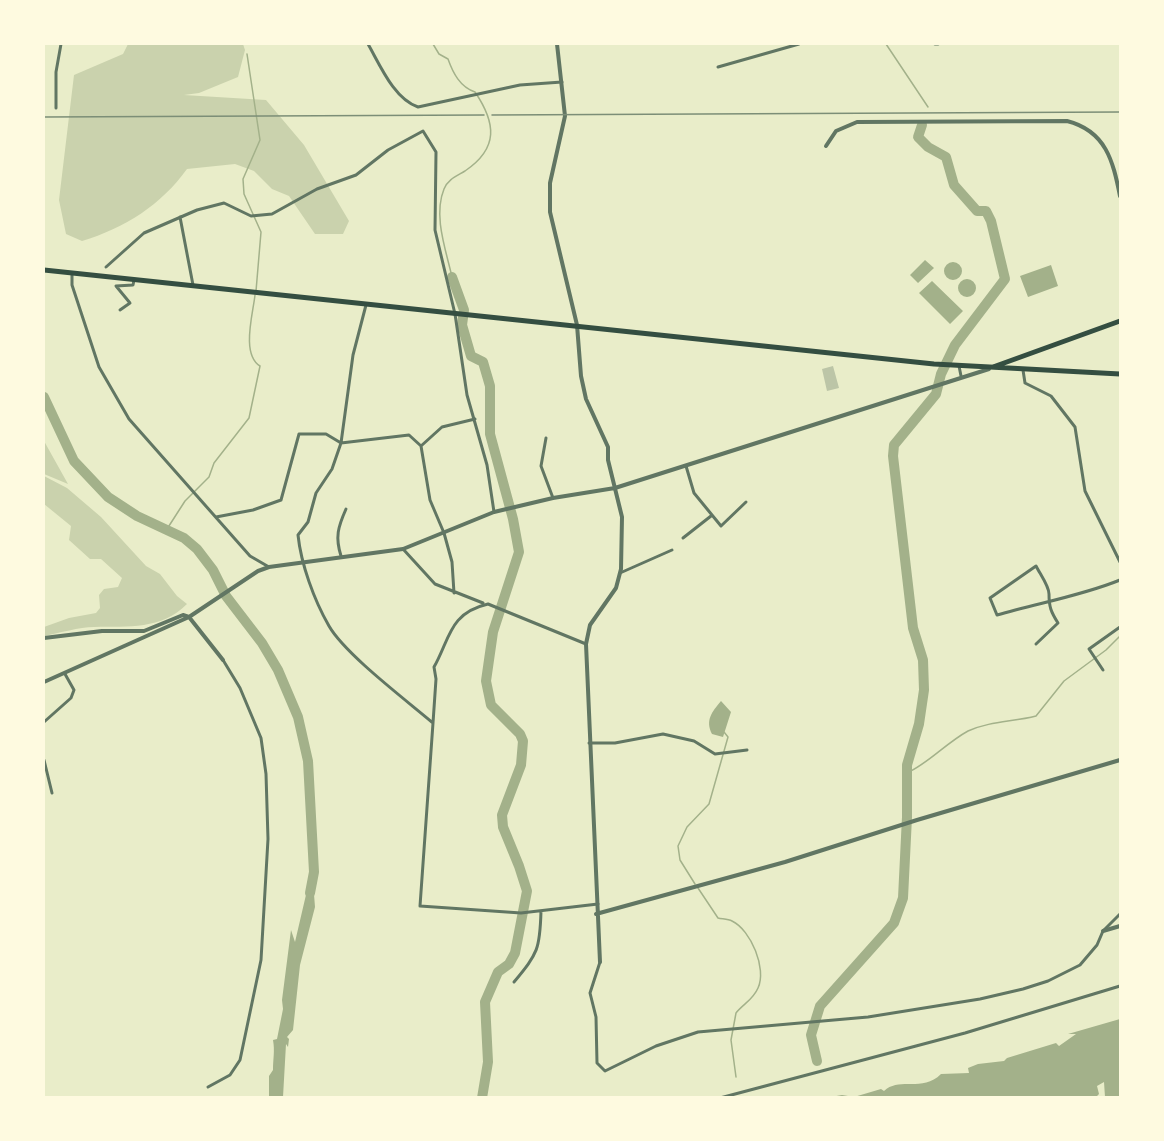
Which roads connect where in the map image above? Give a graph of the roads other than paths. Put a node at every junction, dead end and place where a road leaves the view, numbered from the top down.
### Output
1 (61, 44) edge
2 (368, 44) edge
3 (557, 44) edge
4 (799, 44) edge
5 (718, 67) dead end
6 (563, 82) junction
7 (56, 108) dead end
8 (826, 146) dead end
9 (1120, 196) edge
10 (180, 217) junction
11 (106, 267) dead end
12 (44, 270) edge
13 (72, 274) junction
14 (134, 280) junction
15 (193, 285) junction
16 (366, 305) junction
17 (120, 310) dead end
18 (455, 314) junction
19 (1120, 321) edge
20 (577, 326) junction
21 (1022, 357) junction
22 (955, 365) junction
23 (988, 369) junction
24 (1023, 370) junction
25 (961, 375) junction
26 (1120, 375) edge
27 (475, 419) junction
28 (546, 438) dead end
29 (341, 443) junction
30 (421, 446) junction
31 (686, 466) junction
32 (615, 488) junction
33 (553, 498) junction
34 (746, 502) dead end
35 (346, 509) dead end
36 (494, 512) junction
37 (711, 516) junction
38 (216, 517) junction
39 (444, 533) junction
40 (683, 538) dead end
41 (403, 549) junction
42 (672, 550) dead end
43 (341, 556) junction
44 (303, 561) junction
45 (1120, 562) edge
46 (269, 567) junction
47 (620, 573) junction
48 (1120, 580) edge
49 (454, 593) junction
50 (1047, 600) junction
51 (488, 604) junction
52 (191, 616) junction
53 (1120, 627) edge
54 (44, 638) edge
55 (586, 644) junction
56 (1036, 644) dead end
57 (223, 660) joint
58 (1103, 670) dead end
59 (65, 674) junction
60 (44, 682) edge
61 (44, 722) edge
62 (433, 723) junction
63 (589, 742) junction
64 (747, 750) dead end
65 (44, 760) edge
66 (1120, 760) edge
67 (52, 793) dead end
68 (598, 904) junction
69 (541, 911) junction
70 (596, 914) junction
71 (1120, 914) edge
72 (1120, 926) edge
73 (1102, 931) junction
74 (600, 962) joint
75 (514, 982) dead end
76 (1120, 986) edge
77 (208, 1087) dead end
78 (720, 1098) edge

1 - 7 street
2 - 6 street
3 - 6 street
4 - 5 street
6 - 20 street
8 - 9 street
10 - 11 street
10 - 15 street
10 - 18 street
12 - 13 highway
13 - 14 highway
13 - 38 street
14 - 15 highway
14 - 17 street
15 - 16 highway
16 - 18 highway
16 - 29 street
18 - 20 highway
18 - 27 street
19 - 21 highway
20 - 22 highway
20 - 32 street
21 - 23 highway
21 - 24 highway
22 - 23 highway
22 - 25 street
23 - 24 highway
23 - 25 street
24 - 26 highway
24 - 45 street
25 - 31 street
27 - 30 street
27 - 36 street
28 - 33 street
29 - 30 street
29 - 38 street
29 - 44 street
30 - 39 street
31 - 32 street
31 - 37 street
32 - 33 street
32 - 47 street
33 - 36 street
34 - 37 street
35 - 43 street
36 - 39 street
37 - 40 street
38 - 46 street
39 - 41 street
39 - 49 street
41 - 43 street
41 - 49 street
42 - 47 street
43 - 44 street
44 - 46 street
44 - 62 street
46 - 52 street
47 - 55 street
48 - 50 street
49 - 51 street
50 - 50 street
50 - 56 street
51 - 55 street
51 - 62 street
52 - 54 street
52 - 57 street
52 - 59 street
53 - 58 street
55 - 63 street
57 - 77 street
59 - 60 street
59 - 61 street
62 - 69 street
63 - 64 street
63 - 68 street
65 - 67 street
66 - 70 street
68 - 69 street
68 - 70 street
69 - 75 street
70 - 74 street
71 - 73 street
72 - 73 street
73 - 74 street
76 - 78 street

